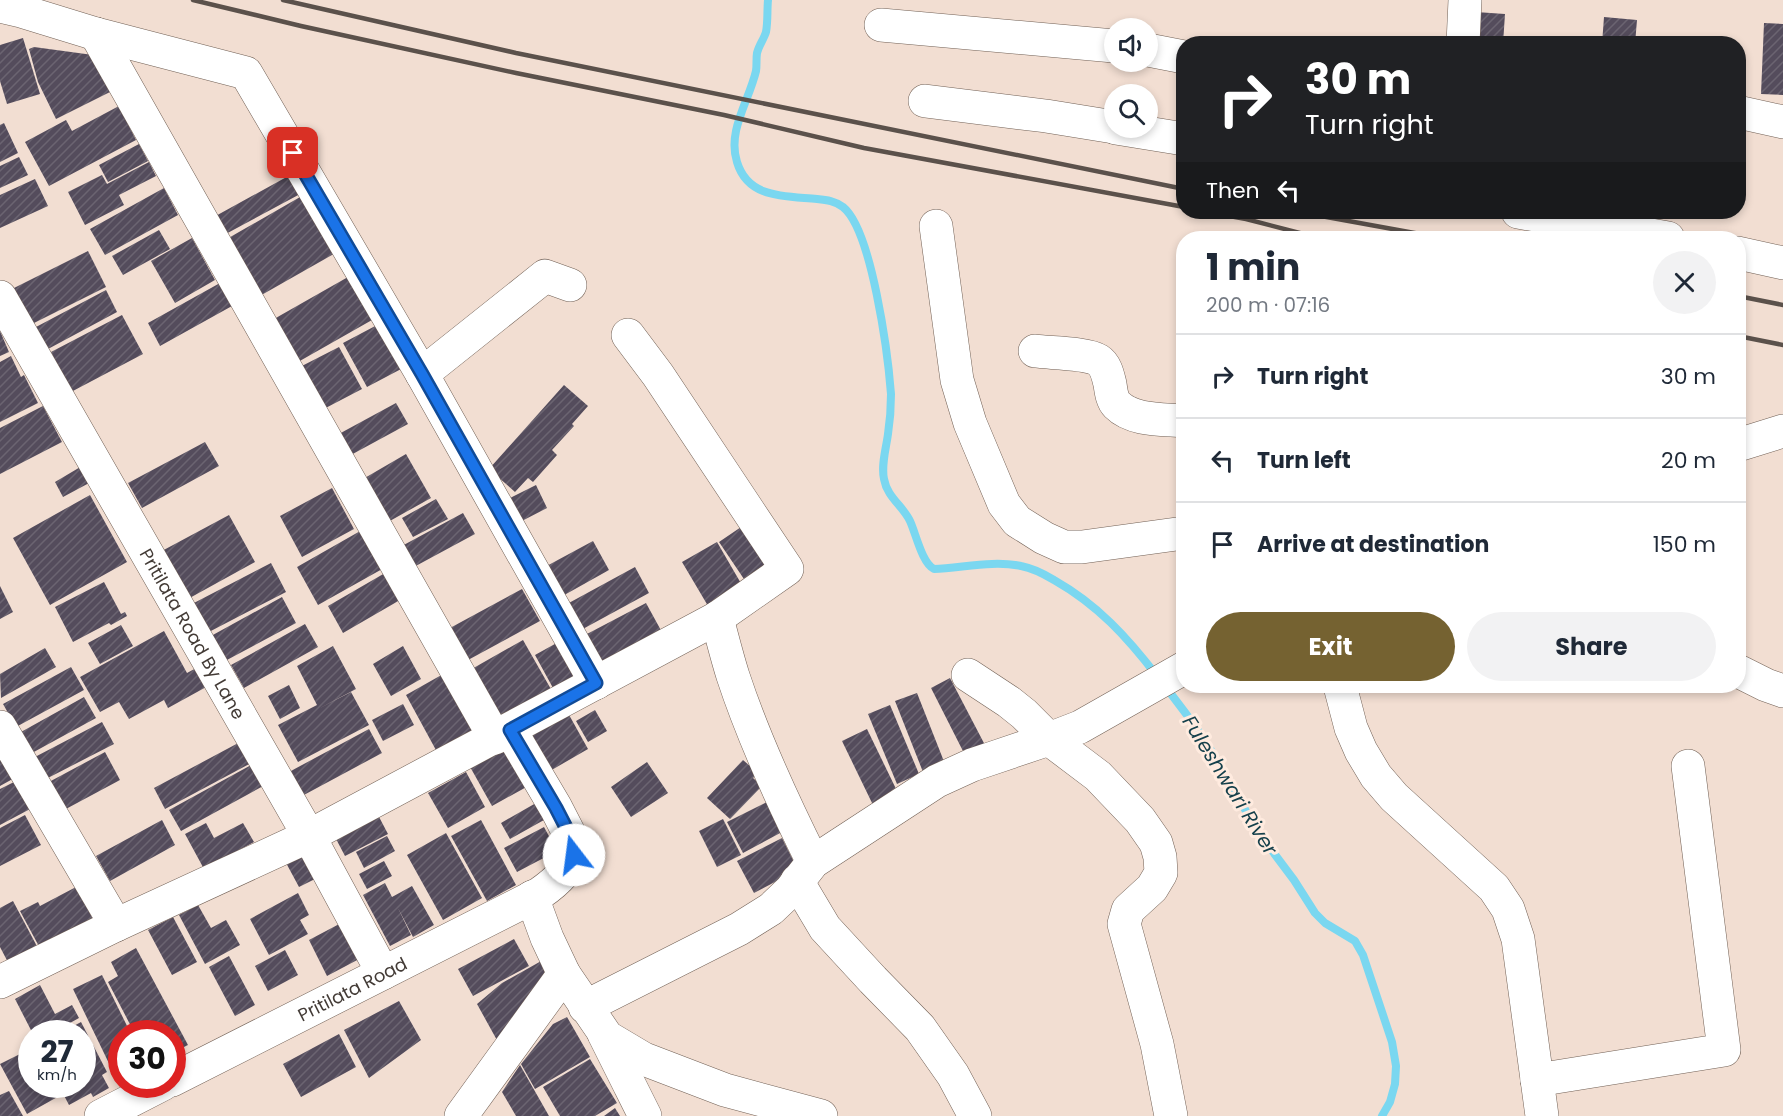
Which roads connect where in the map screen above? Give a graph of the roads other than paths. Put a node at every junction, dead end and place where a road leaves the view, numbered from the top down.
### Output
1 (1465, 0) edge
2 (20, 6) edge
3 (881, 24) dead end
4 (96, 34) junction
5 (1463, 36) edge
6 (1104, 45) edge
7 (1158, 52) edge
8 (1176, 55) edge
9 (925, 101) dead end
10 (1746, 114) edge
11 (1783, 122) edge
12 (1104, 125) edge
13 (1158, 134) edge
14 (1176, 138) edge
15 (1558, 219) edge
16 (936, 226) dead end
17 (1628, 231) edge
18 (1746, 256) edge
19 (1783, 263) edge
20 (570, 285) dead end
21 (0, 297) edge
22 (628, 335) dead end
23 (1035, 351) dead end
24 (422, 374) junction
25 (1176, 420) edge
26 (1783, 431) edge
27 (1746, 443) edge
28 (1176, 533) edge
29 (717, 618) junction
30 (1176, 672) edge
31 (1746, 674) edge
32 (968, 675) dead end
33 (596, 683) junction
34 (1783, 691) edge
35 (1342, 693) edge
36 (0, 727) edge
37 (502, 734) junction
38 (1049, 739) junction
39 (1688, 766) dead end
40 (309, 836) junction
41 (805, 872) junction
42 (532, 897) junction
43 (116, 925) junction
44 (383, 973) junction
45 (564, 974) junction
46 (0, 982) edge
47 (594, 1019) junction
48 (186, 1073) edge
49 (1537, 1080) junction
50 (136, 1098) edge
51 (101, 1116) edge
52 (461, 1116) edge
53 (645, 1116) edge
54 (821, 1116) edge
55 (975, 1116) edge
56 (1171, 1116) edge
57 (1542, 1116) edge

1 - 5 street
2 - 4 street
3 - 6 street
4 - 24 street
4 - 37 street
7 - 8 street
9 - 12 street
10 - 11 street
13 - 14 street
15 - 17 street
16 - 28 street
18 - 19 street
20 - 24 street
21 - 40 street, Pritilata Road By Lane
22 - 29 street
23 - 25 street
24 - 33 street
26 - 27 street
29 - 33 street
29 - 41 street
30 - 38 street
31 - 34 street
32 - 38 street
33 - 37 street
35 - 49 street
36 - 43 street
37 - 40 street
37 - 42 street, Pritilata Road
38 - 41 street
38 - 56 street
39 - 49 street
40 - 43 street
40 - 44 street, Pritilata Road By Lane
41 - 47 street
41 - 55 street
42 - 44 street, Pritilata Road
42 - 45 street
43 - 46 street
44 - 48 street, Pritilata Road
45 - 47 street
45 - 52 street
47 - 53 street
47 - 54 street
49 - 57 street
50 - 51 street

